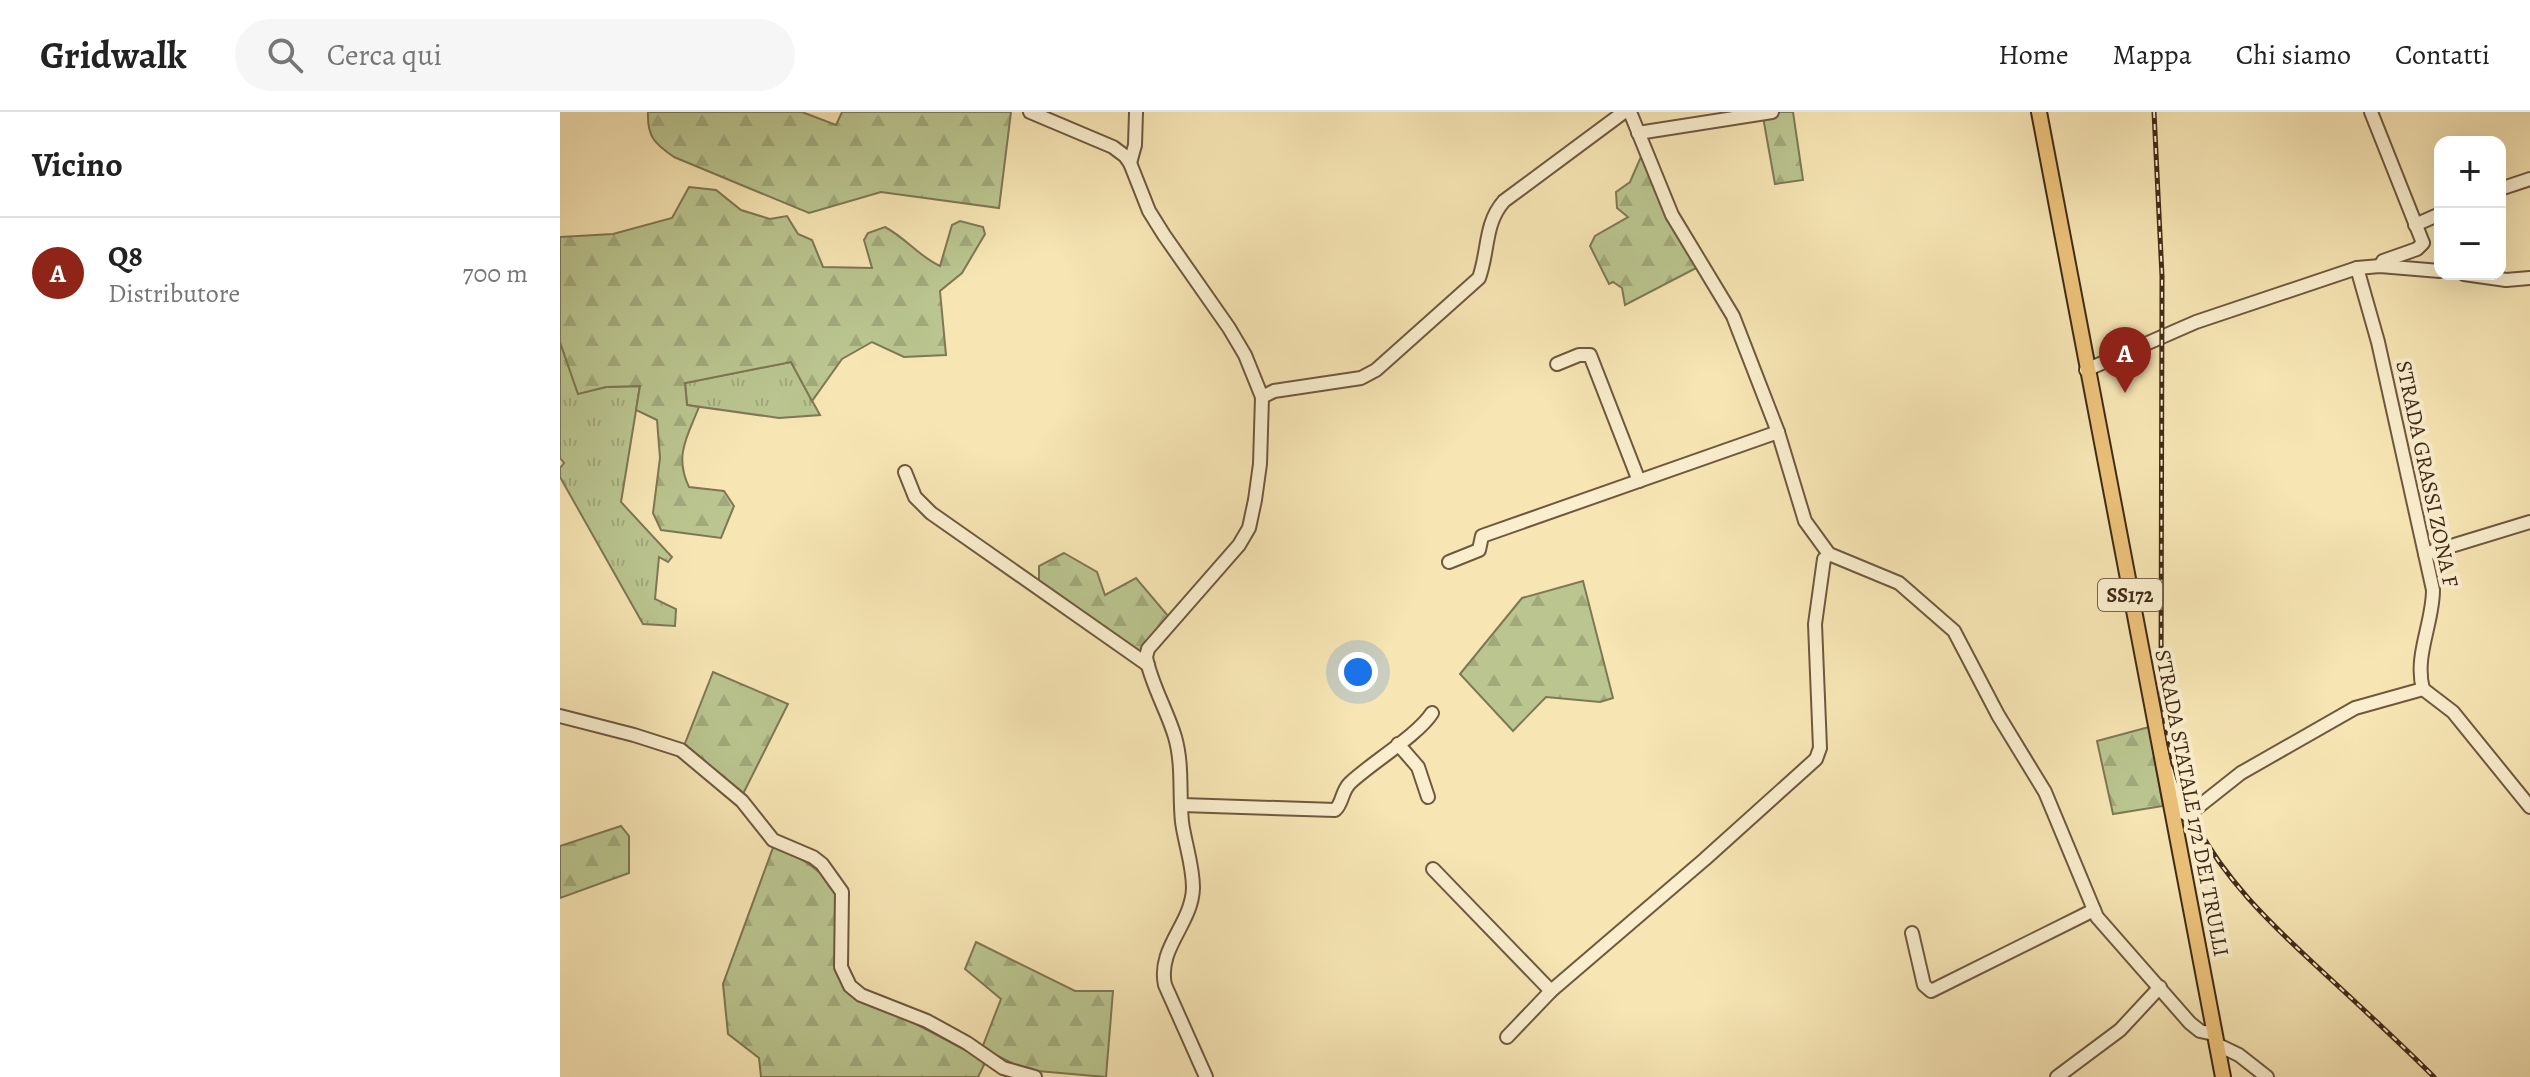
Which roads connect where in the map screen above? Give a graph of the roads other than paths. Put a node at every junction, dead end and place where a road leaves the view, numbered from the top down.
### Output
1 (1030, 112) edge
2 (1136, 112) edge
3 (1627, 112) edge
4 (1772, 112) edge
5 (2039, 112) edge
6 (2371, 112) edge
7 (1638, 133) junction
8 (1130, 163) junction
9 (2530, 179) edge
10 (2506, 187) edge
11 (2434, 217) edge
12 (2415, 225) junction
13 (2380, 266) junction
14 (2357, 268) junction
15 (2434, 270) edge
16 (2530, 278) edge
17 (2506, 280) edge
18 (1557, 364) dead end
19 (2086, 370) junction
20 (1262, 397) junction
21 (1778, 432) junction
22 (905, 472) dead end
23 (1639, 481) junction
24 (2530, 522) edge
25 (1829, 554) junction
26 (2425, 554) junction
27 (1449, 562) dead end
28 (1148, 665) junction
29 (2423, 689) junction
30 (1432, 713) dead end
31 (560, 716) edge
32 (1398, 744) junction
33 (2163, 766) junction
34 (2530, 785) edge
35 (2516, 792) junction
36 (1428, 797) dead end
37 (1182, 805) junction
38 (2530, 807) edge
39 (1433, 869) dead end
40 (2094, 910) junction
41 (1912, 933) dead end
42 (2160, 987) junction
43 (1551, 991) junction
44 (1507, 1037) dead end
45 (2215, 1039) junction
46 (1035, 1077) edge
47 (1206, 1077) edge
48 (2057, 1077) edge
49 (2223, 1077) edge
50 (2267, 1077) edge

1 - 8 street
2 - 8 street
3 - 7 street
3 - 20 street
4 - 7 street
5 - 19 main road, STRADA STATALE 172 DEI TRULLI / SS172
6 - 12 street
7 - 21 street
8 - 20 street
9 - 10 street
11 - 12 street
12 - 13 street
13 - 14 street
13 - 15 street
14 - 19 street
14 - 26 street, STRADA GRASSI ZONA F
16 - 17 street
18 - 23 street
19 - 33 main road, STRADA STATALE 172 DEI TRULLI / SS172
20 - 28 street
21 - 23 street
21 - 25 street
22 - 28 street
23 - 27 street
24 - 26 street
25 - 40 street
25 - 43 street
26 - 29 street, STRADA GRASSI ZONA F
28 - 37 street
29 - 33 street, bridge
29 - 35 street
30 - 32 street
31 - 46 street
32 - 36 street
32 - 37 street
33 - 45 main road, STRADA STATALE 172 DEI TRULLI / SS172
34 - 35 street
35 - 38 street
37 - 47 street
39 - 43 street
40 - 41 street
40 - 42 street
42 - 45 street
42 - 48 street
43 - 44 street
45 - 49 main road, STRADA STATALE 172 DEI TRULLI / SS172
45 - 50 street

